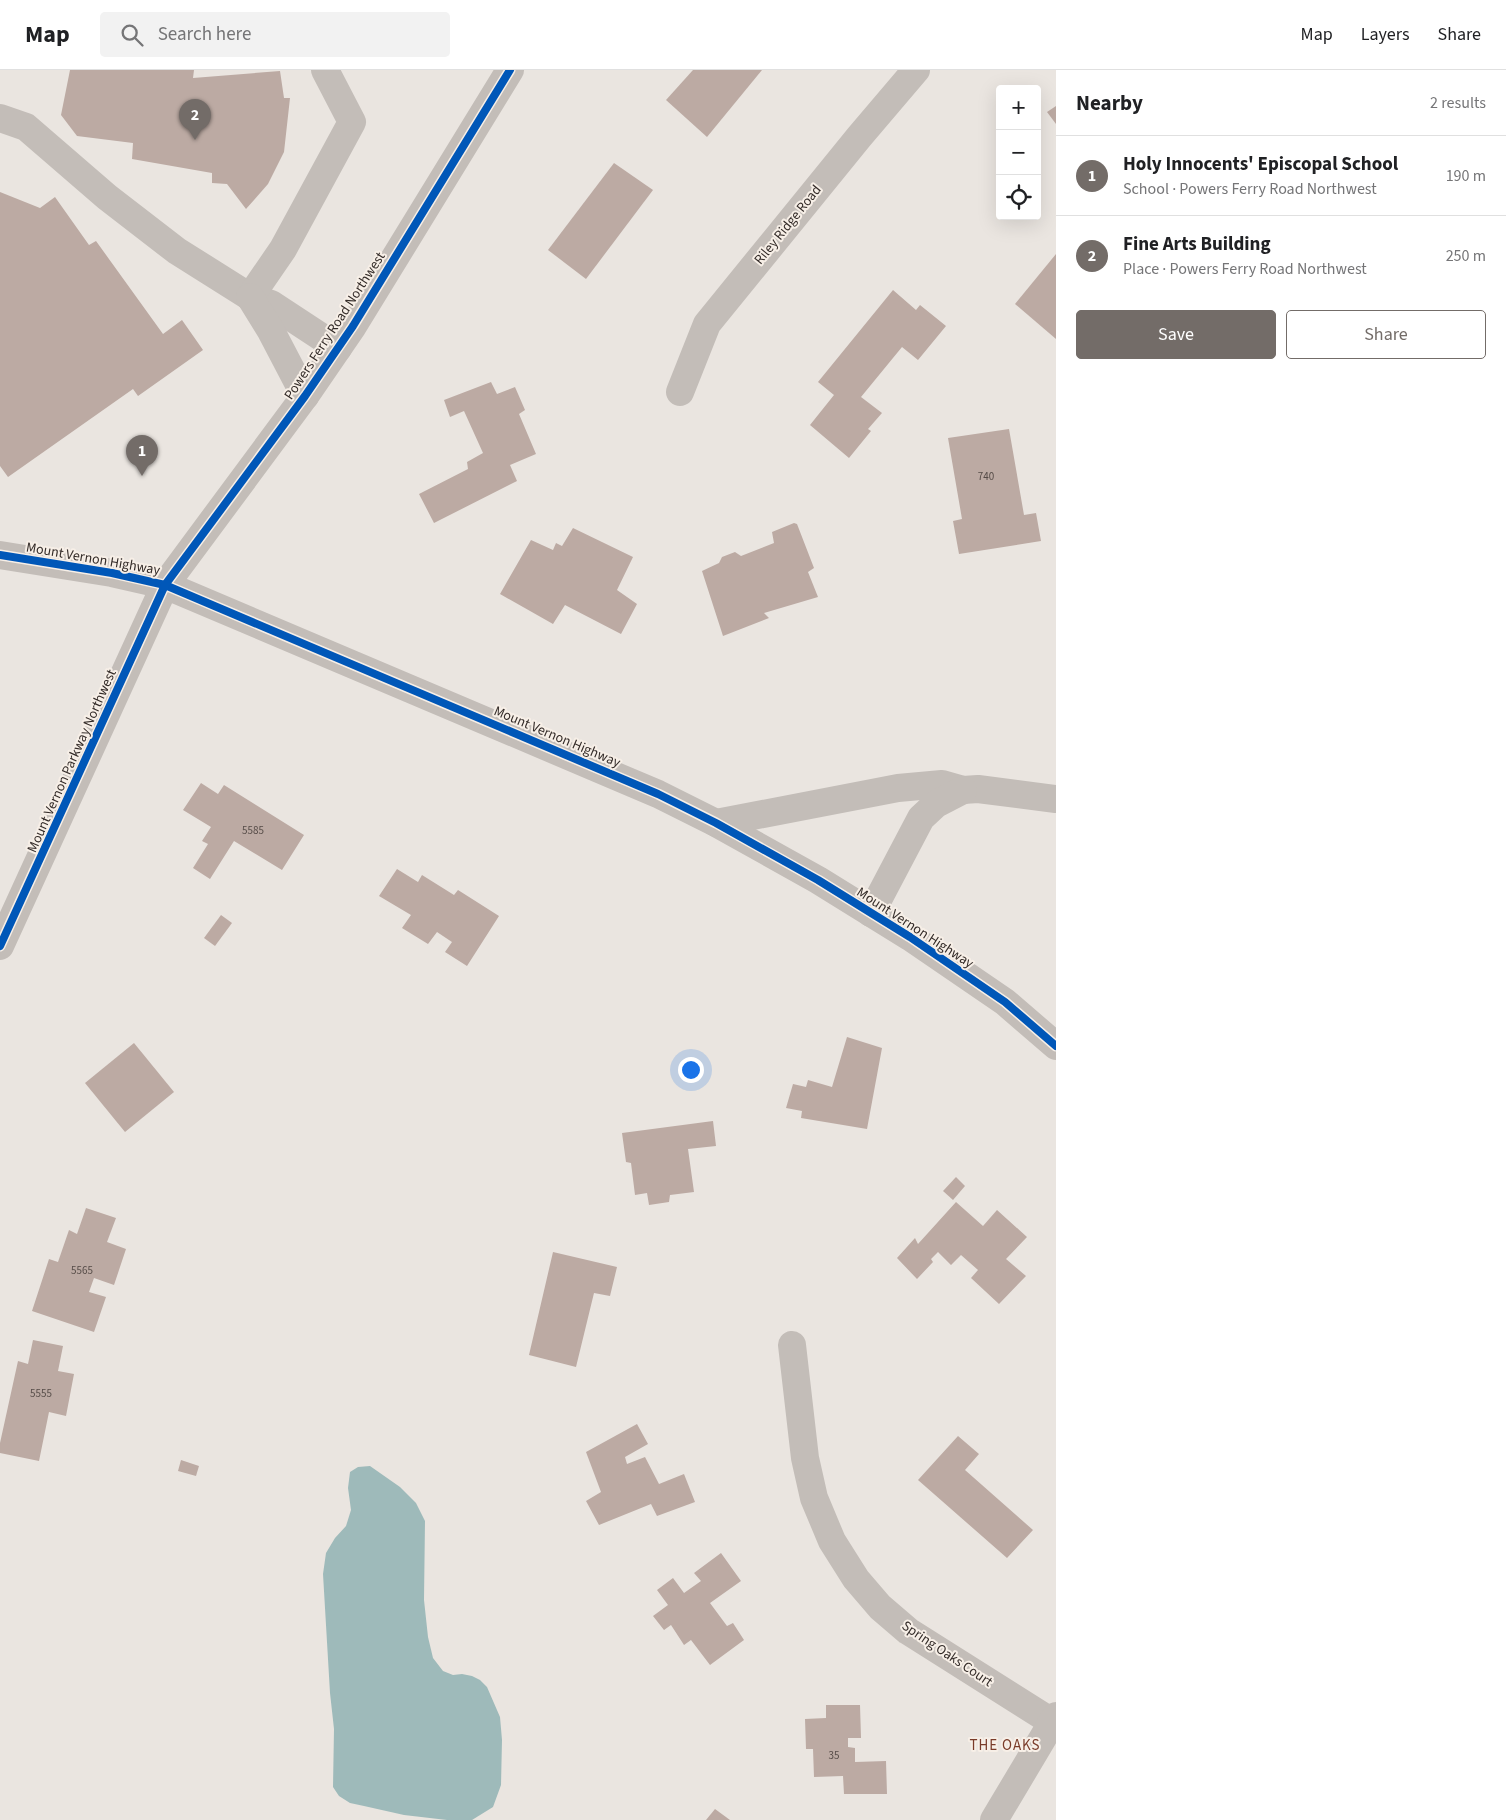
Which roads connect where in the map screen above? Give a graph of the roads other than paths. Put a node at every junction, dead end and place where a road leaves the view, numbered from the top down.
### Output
1 (325, 70) edge
2 (510, 70) edge
3 (916, 70) edge
4 (0, 118) edge
5 (250, 297) junction
6 (338, 348) junction
7 (680, 392) dead end
8 (305, 396) junction
9 (0, 555) edge
10 (165, 585) junction
11 (963, 790) junction
12 (1056, 799) edge
13 (716, 823) junction
14 (871, 913) junction
15 (0, 946) edge
16 (1056, 1046) edge
17 (792, 1345) dead end
18 (1054, 1719) edge
19 (994, 1820) edge

1 - 5 street
2 - 6 street, Powers Ferry Road Northwest
3 - 7 street, Riley Ridge Road
4 - 5 street
5 - 6 street
5 - 8 street
6 - 8 street, Powers Ferry Road Northwest
8 - 10 street, Powers Ferry Road Northwest
9 - 10 street, Mount Vernon Highway
10 - 13 street, Mount Vernon Highway
10 - 15 street, Mount Vernon Parkway Northwest
11 - 12 street
11 - 13 street
11 - 14 street
13 - 14 street, Mount Vernon Highway
14 - 16 street, Mount Vernon Highway
17 - 18 street, Spring Oaks Court
18 - 19 street

